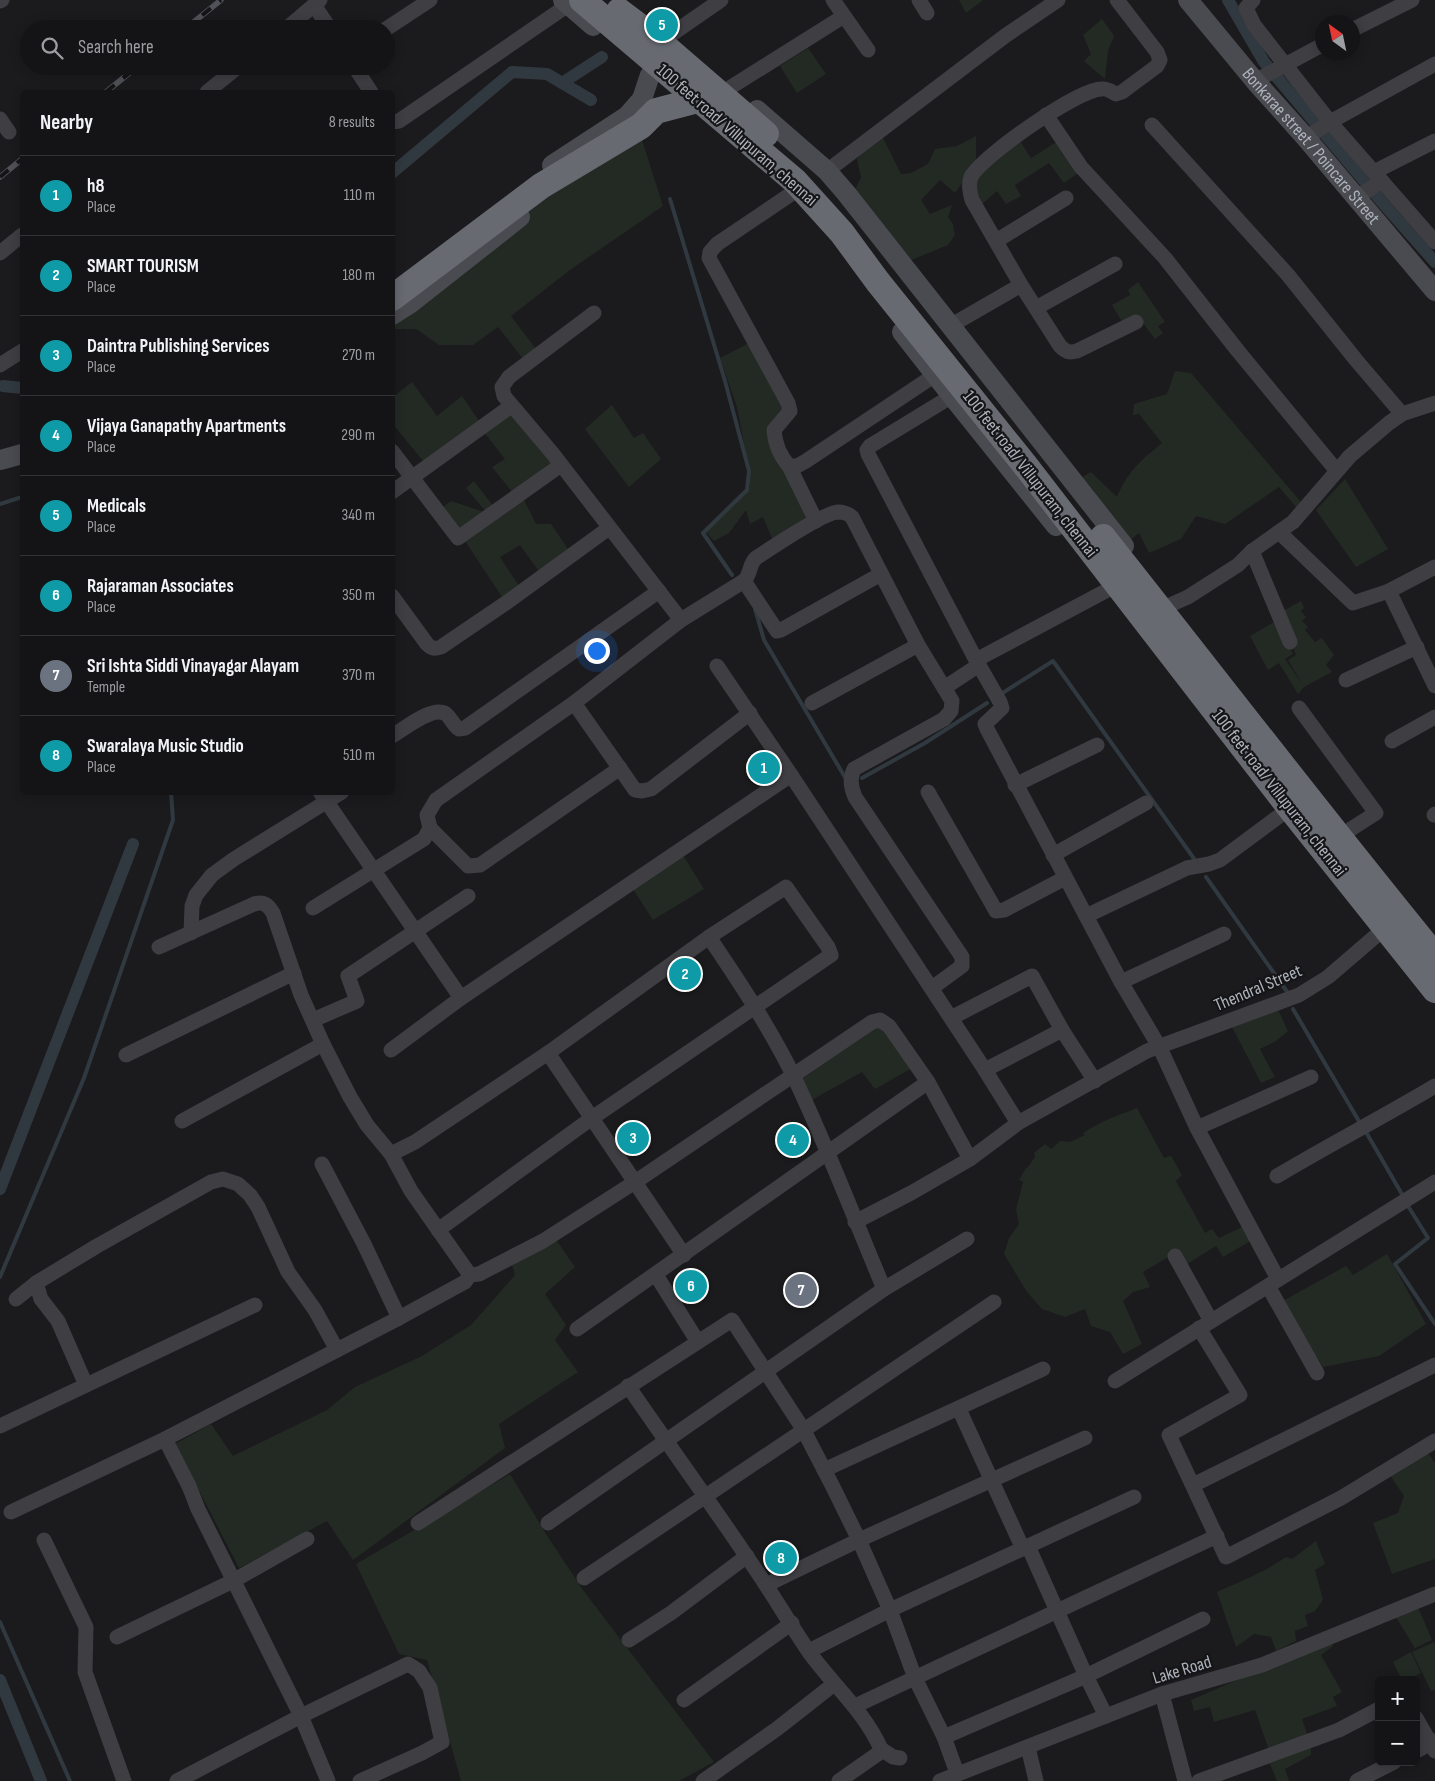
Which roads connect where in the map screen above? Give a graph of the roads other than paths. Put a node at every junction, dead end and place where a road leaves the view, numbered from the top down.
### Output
1 (430, 0) edge
2 (605, 0) edge
3 (625, 0) edge
4 (721, 0) edge
5 (833, 0) edge
6 (1058, 0) edge
7 (1117, 0) edge
8 (1188, 0) edge
9 (1253, 0) edge
10 (1412, 0) edge
11 (571, 2) edge
12 (317, 3) edge
13 (844, 16) junction
14 (297, 20) edge
15 (326, 20) edge
16 (395, 23) edge
17 (1360, 26) edge
18 (669, 36) junction
19 (1315, 49) edge
20 (868, 50) dead end
21 (1285, 64) junction
22 (1435, 64) edge
23 (654, 71) junction
24 (228, 75) edge
25 (360, 75) edge
26 (1255, 81) junction
27 (731, 87) junction
28 (209, 90) edge
29 (370, 90) edge
30 (698, 100) junction
31 (656, 111) junction
32 (1046, 115) junction
33 (0, 119) edge
34 (395, 122) edge
35 (1329, 122) junction
36 (1152, 125) dead end
37 (610, 128) junction
38 (9, 132) dead end
39 (1307, 137) junction
40 (1435, 141) edge
41 (1378, 176) junction
42 (806, 180) junction
43 (1066, 198) dead end
44 (1357, 198) junction
45 (20, 237) edge
46 (1434, 238) edge
47 (450, 240) junction
48 (996, 241) junction
49 (0, 253) edge
50 (466, 260) junction
51 (1115, 264) dead end
52 (1022, 285) junction
53 (399, 287) edge
54 (1435, 291) edge
55 (1036, 308) junction
56 (395, 313) edge
57 (594, 314) dead end
58 (1136, 322) dead end
59 (950, 326) junction
60 (20, 352) edge
61 (0, 365) edge
62 (935, 375) junction
63 (952, 396) junction
64 (1435, 403) edge
65 (511, 406) junction
66 (1402, 414) junction
67 (20, 455) edge
68 (395, 455) edge
69 (0, 460) edge
70 (561, 465) junction
71 (789, 466) junction
72 (1336, 470) junction
73 (412, 479) junction
74 (395, 490) edge
75 (816, 521) junction
76 (609, 528) junction
77 (1280, 532) junction
78 (1252, 551) junction
79 (1435, 567) edge
80 (881, 574) junction
81 (744, 581) junction
82 (1120, 585) junction
83 (659, 591) junction
84 (1389, 591) junction
85 (395, 600) edge
86 (1154, 615) junction
87 (681, 620) junction
88 (1290, 642) dead end
89 (918, 645) junction
90 (1417, 647) junction
91 (977, 662) junction
92 (717, 666) dead end
93 (1346, 680) dead end
94 (1435, 686) edge
95 (944, 688) junction
96 (574, 703) junction
97 (812, 703) dead end
98 (1299, 708) dead end
99 (750, 713) junction
100 (1435, 717) edge
101 (395, 734) edge
102 (1392, 741) dead end
103 (1097, 745) dead end
104 (620, 768) junction
105 (791, 774) junction
106 (1015, 785) junction
107 (928, 792) dead end
108 (323, 797) edge
109 (1146, 803) dead end
110 (1290, 808) junction
111 (430, 828) junction
112 (1340, 841) junction
113 (1053, 854) junction
114 (372, 870) junction
115 (1066, 878) junction
116 (468, 896) dead end
117 (313, 908) dead end
118 (1086, 916) junction
119 (1385, 928) junction
120 (415, 932) junction
121 (191, 933) junction
122 (1224, 934) dead end
123 (710, 937) junction
124 (159, 947) dead end
125 (1435, 956) edge
126 (294, 973) junction
127 (1121, 982) junction
128 (932, 988) junction
129 (1435, 990) edge
130 (461, 998) junction
131 (755, 1006) junction
132 (951, 1018) junction
133 (313, 1020) junction
134 (1062, 1030) junction
135 (323, 1044) junction
136 (1160, 1048) junction
137 (391, 1050) dead end
138 (548, 1053) junction
139 (126, 1054) dead end
140 (985, 1070) junction
141 (793, 1075) junction
142 (1311, 1077) dead end
143 (1095, 1080) junction
144 (928, 1082) junction
145 (1435, 1086) edge
146 (592, 1118) junction
147 (182, 1121) dead end
148 (1018, 1123) junction
149 (1197, 1128) junction
150 (828, 1151) junction
151 (391, 1154) junction
152 (970, 1159) junction
153 (322, 1164) dead end
154 (1277, 1176) dead end
155 (635, 1182) junction
156 (1435, 1182) edge
157 (855, 1222) junction
158 (438, 1230) junction
159 (967, 1239) dead end
160 (684, 1255) junction
161 (1175, 1256) dead end
162 (656, 1275) junction
163 (470, 1276) junction
164 (1273, 1282) junction
165 (36, 1283) junction
166 (884, 1289) junction
167 (16, 1298) dead end
168 (994, 1302) dead end
169 (255, 1305) dead end
170 (399, 1318) junction
171 (1205, 1325) junction
172 (577, 1329) dead end
173 (698, 1342) junction
174 (337, 1350) junction
175 (1434, 1368) edge
176 (1043, 1369) dead end
177 (766, 1372) junction
178 (1318, 1373) dead end
179 (1115, 1381) dead end
180 (86, 1386) junction
181 (628, 1386) junction
182 (959, 1409) junction
183 (0, 1426) edge
184 (804, 1429) junction
185 (165, 1438) junction
186 (1085, 1438) dead end
187 (1435, 1441) edge
188 (667, 1442) junction
189 (824, 1470) junction
190 (991, 1480) junction
191 (1193, 1485) junction
192 (704, 1496) junction
193 (1134, 1497) dead end
194 (11, 1512) dead end
195 (418, 1523) dead end
196 (548, 1523) dead end
197 (1217, 1536) junction
198 (307, 1539) dead end
199 (44, 1540) dead end
200 (859, 1540) junction
201 (1025, 1547) junction
202 (747, 1556) junction
203 (584, 1578) dead end
204 (233, 1581) junction
205 (766, 1585) junction
206 (1435, 1594) edge
207 (890, 1610) junction
208 (1057, 1611) junction
209 (1203, 1619) dead end
210 (792, 1623) junction
211 (116, 1638) dead end
212 (629, 1640) dead end
213 (809, 1651) junction
214 (1086, 1676) junction
215 (916, 1678) junction
216 (834, 1684) junction
217 (1162, 1694) junction
218 (684, 1700) dead end
219 (855, 1706) junction
220 (1375, 1711) edge
221 (301, 1716) junction
222 (1106, 1716) junction
223 (1418, 1721) edge
224 (944, 1737) junction
225 (1434, 1745) edge
226 (1028, 1746) junction
227 (881, 1749) junction
228 (1420, 1750) edge
229 (900, 1758) dead end
230 (1386, 1766) edge
231 (957, 1773) junction
232 (124, 1781) edge
233 (177, 1781) edge
234 (328, 1781) edge
235 (360, 1781) edge
236 (703, 1781) edge
237 (839, 1781) edge
238 (940, 1781) edge
239 (1036, 1781) edge
240 (1186, 1781) edge
241 (1199, 1781) edge
242 (1357, 1781) edge

1 - 16 street
2 - 42 highway, 100 feet road/ Villupuram, chennai
3 - 18 street
4 - 18 street
5 - 13 street
6 - 42 street
7 - 32 street
8 - 26 street, Bonkarae street / Poincare Street
9 - 21 street
10 - 17 street
11 - 23 highway, 100 feet road/ Villupuram, chennai
11 - 34 street
12 - 14 street
12 - 15 street
13 - 20 street
13 - 27 street
18 - 27 street
19 - 21 street
21 - 26 street
21 - 35 street
22 - 35 street
23 - 30 highway, 100 feet road/ Villupuram, chennai
23 - 31 highway
23 - 37 street
23 - 42 street
24 - 28 street
25 - 29 street
26 - 39 street, Bonkarae street / Poincare Street
27 - 42 street
30 - 31 highway
30 - 42 highway, 100 feet road/ Villupuram, chennai
31 - 53 highway
32 - 48 street
32 - 72 street
33 - 38 street
35 - 39 street
35 - 41 street
36 - 66 street
37 - 47 street
37 - 50 street
39 - 44 street, Bonkarae street / Poincare Street
40 - 41 street
41 - 44 street
41 - 46 street
42 - 59 street
42 - 62 street
42 - 71 street
42 - 82 highway, 100 feet road/ Villupuram, chennai
43 - 48 street
44 - 54 street, Bonkarae street / Poincare Street
45 - 49 street
47 - 50 street
47 - 53 street
48 - 52 street
50 - 56 street
51 - 55 street
52 - 55 street
52 - 59 street
55 - 58 street
57 - 65 street
59 - 82 street
60 - 61 street
62 - 63 street
62 - 71 street
63 - 82 street
63 - 91 street
64 - 66 street
65 - 70 street
65 - 73 street
66 - 72 street
67 - 69 street
68 - 73 street
70 - 73 street
70 - 76 street
71 - 75 street
72 - 77 street
73 - 74 street
75 - 80 street
75 - 81 street
76 - 83 street
76 - 85 street
77 - 78 street
77 - 84 street
78 - 86 street
78 - 88 street
79 - 84 street
80 - 81 street
80 - 89 street
81 - 87 street
82 - 86 highway, 100 feet road/ Villupuram, chennai
82 - 91 street
83 - 87 street
83 - 101 street
84 - 90 street
86 - 110 highway, 100 feet road/ Villupuram, chennai
86 - 112 highway, 100 feet road/ Villupuram, chennai
87 - 96 street
89 - 95 street
89 - 97 street
90 - 93 street
90 - 94 street
91 - 95 street
91 - 106 street
92 - 99 street
95 - 128 street
96 - 104 street
96 - 111 street
98 - 112 street
99 - 104 street
99 - 105 street
100 - 102 street
103 - 106 street
104 - 111 street
105 - 128 street
105 - 130 street
106 - 113 street
107 - 115 street
108 - 114 street
108 - 121 street
109 - 113 street
110 - 118 street
110 - 119 highway, 100 feet road/ Villupuram, chennai
111 - 114 street
112 - 125 highway, 100 feet road/ Villupuram, chennai
113 - 115 street
114 - 117 street
114 - 120 street
115 - 118 street
116 - 120 street
118 - 127 street
119 - 129 highway, 100 feet road/ Villupuram, chennai
119 - 136 street, Thendral Street
120 - 130 street
120 - 133 street
121 - 124 street
121 - 126 street
122 - 127 street
123 - 131 street
123 - 131 street
123 - 138 street
126 - 133 street
126 - 139 street
127 - 136 street
128 - 132 street
130 - 137 street
131 - 141 street
131 - 146 street
132 - 134 street
132 - 140 street
133 - 135 street
134 - 140 street
134 - 143 street
135 - 147 street
135 - 151 street
136 - 143 street, Thendral Street
136 - 149 street
138 - 146 street
138 - 151 street
140 - 148 street
141 - 144 street
141 - 150 street
141 - 155 street
142 - 149 street
143 - 148 street, Thendral Street
144 - 150 street
144 - 152 street
145 - 154 street
146 - 155 street
146 - 158 street
148 - 152 street, Thendral Street
149 - 164 street
150 - 157 street
150 - 160 street
151 - 158 street
152 - 157 street, Thendral Street
153 - 170 street
155 - 160 street
155 - 163 street
156 - 164 street
157 - 166 street
158 - 163 street
159 - 166 street
160 - 162 street
161 - 171 street
162 - 172 street
162 - 173 street
163 - 170 street
164 - 171 street
164 - 178 street
165 - 167 street
165 - 174 street
165 - 180 street
166 - 177 street
168 - 184 street
169 - 180 street
170 - 174 street
171 - 179 street
171 - 191 street
173 - 177 street
173 - 181 street
174 - 185 street
175 - 191 street
176 - 182 street
177 - 184 street
177 - 188 street
180 - 183 street
181 - 188 street
181 - 195 street
182 - 189 street
182 - 190 street
184 - 189 street
184 - 192 street
185 - 194 street
185 - 204 street
186 - 190 street
187 - 197 street
188 - 192 street
188 - 196 street
189 - 200 street
190 - 200 street
190 - 201 street
191 - 197 street
192 - 202 street
192 - 203 street
193 - 201 street
197 - 208 street
198 - 204 street
199 - 232 street
200 - 205 street
200 - 207 street
201 - 207 street
201 - 208 street
202 - 205 street
202 - 212 street
204 - 211 street
204 - 221 street
205 - 210 street
206 - 217 street, Lake Road
207 - 213 street
207 - 215 street
208 - 214 street
208 - 215 street
209 - 214 street
210 - 213 street
210 - 218 street
213 - 216 street
214 - 222 street
214 - 224 street
215 - 219 street
215 - 224 street
216 - 219 street
216 - 236 street
217 - 222 street, Lake Road
217 - 240 street
219 - 227 street
220 - 241 street
221 - 233 street
221 - 234 street
221 - 235 street
222 - 226 street, Lake Road
223 - 225 street
224 - 231 street
225 - 228 street
226 - 231 street, Lake Road
226 - 239 street
227 - 229 street
227 - 237 street
230 - 242 street
231 - 238 street, Lake Road

